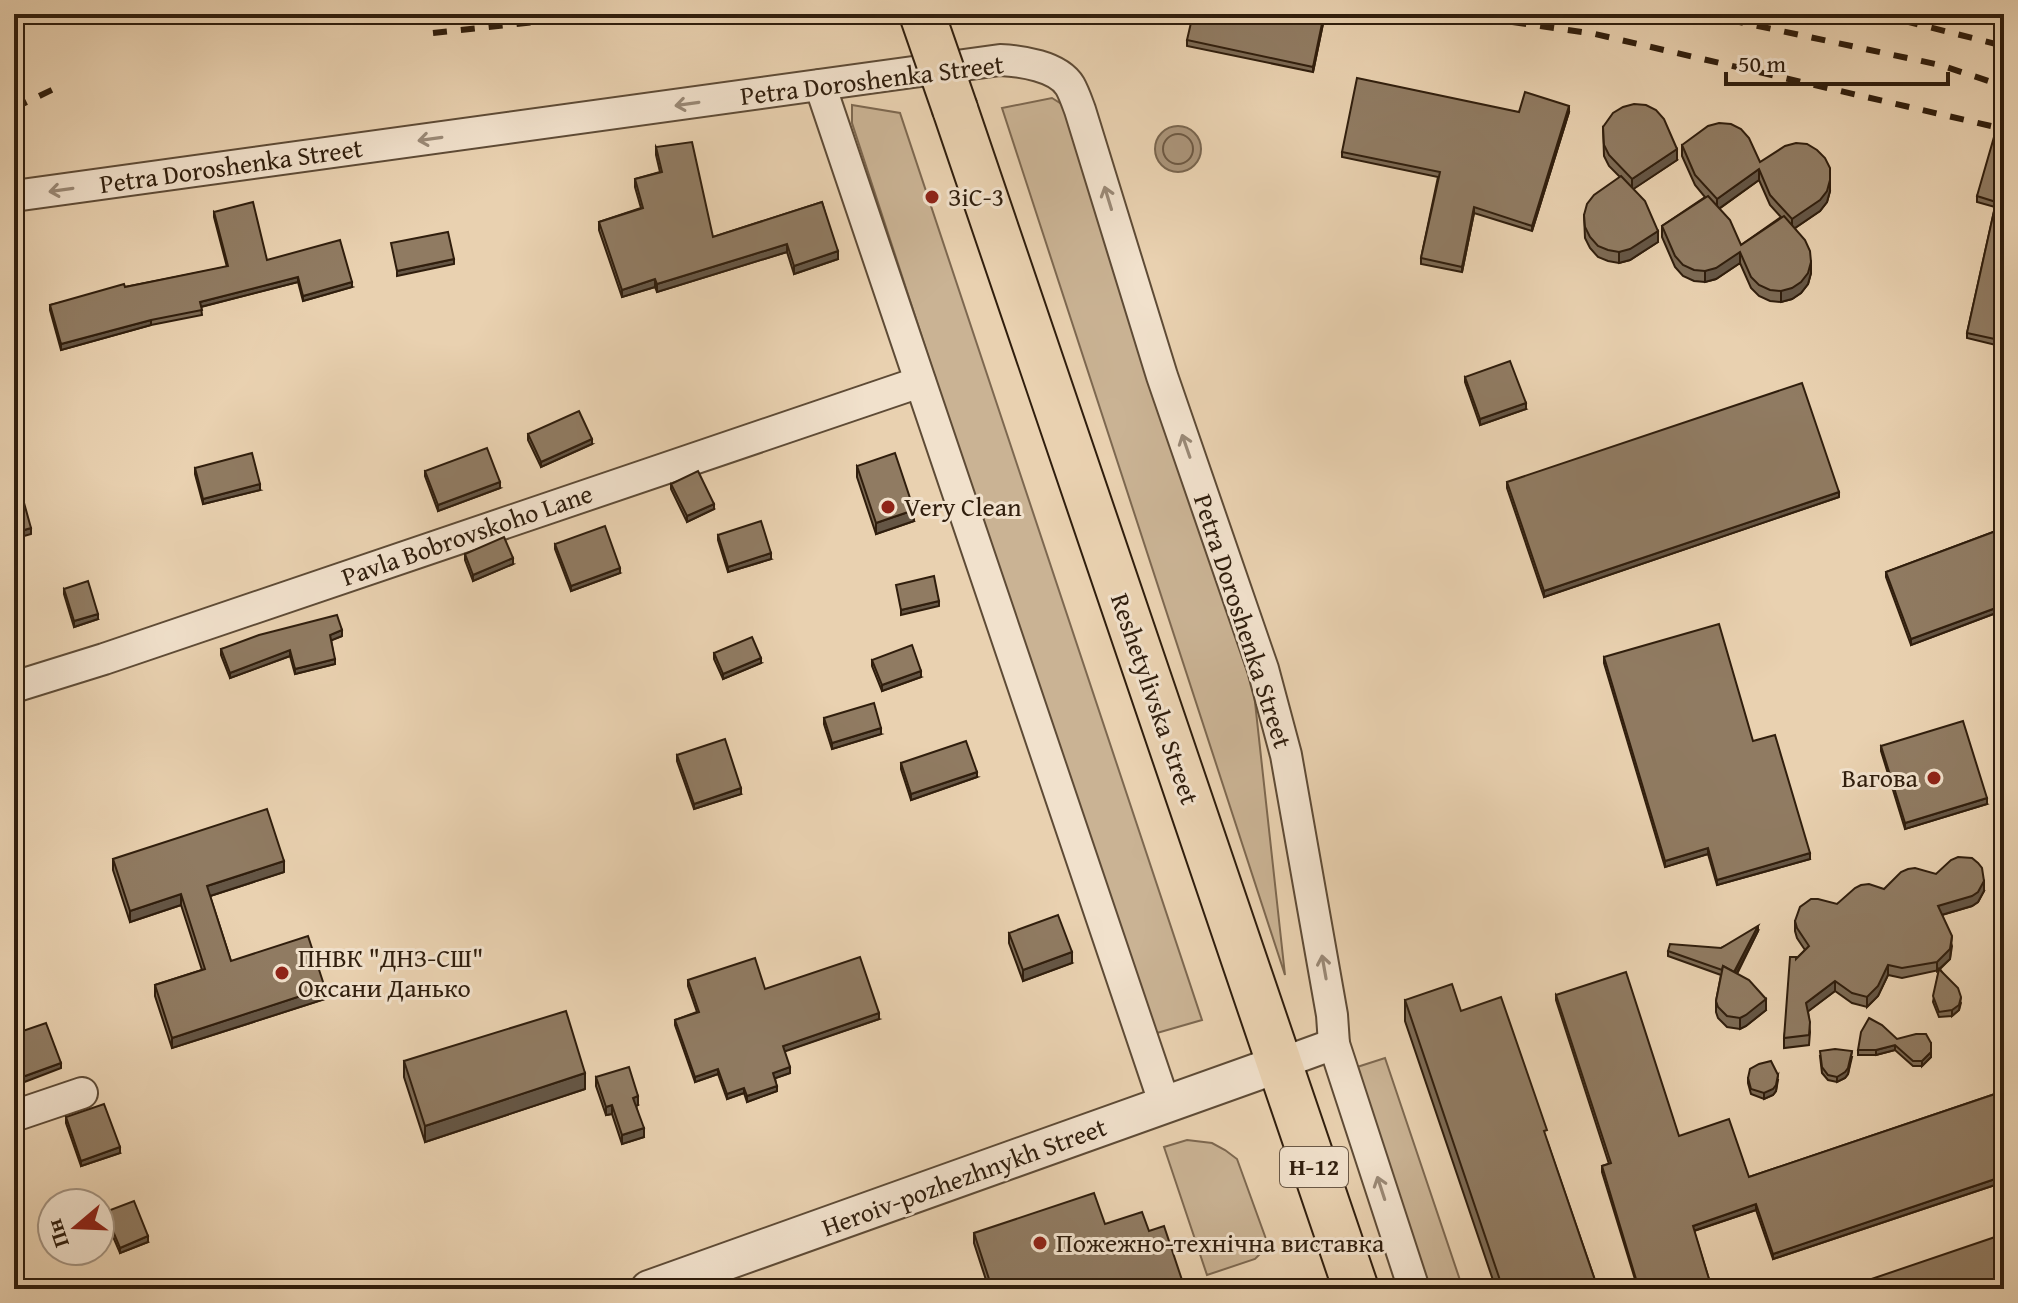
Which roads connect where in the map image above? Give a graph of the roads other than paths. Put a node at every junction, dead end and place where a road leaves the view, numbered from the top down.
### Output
1 (922, 14) edge
2 (820, 85) junction
3 (14, 196) edge
4 (920, 382) junction
5 (14, 687) edge
6 (1334, 1044) junction
7 (1279, 1064) junction
8 (82, 1093) dead end
9 (1165, 1105) junction
10 (14, 1116) edge
11 (649, 1289) edge
12 (1356, 1289) edge
13 (1414, 1289) edge

1 - 7 main road, Reshetylivska Street, bridge
2 -> 3 street, Petra Doroshenka Street
2 - 4 street
6 -> 2 street, Petra Doroshenka Street
4 - 5 street, Pavla Bobrovskoho Lane
4 - 9 street
6 - 7 street
13 -> 6 street, Petra Doroshenka Street
7 - 9 street, Heroiv-pozhezhnykh Street
7 - 12 main road, Reshetylivska Street / Н-12
8 - 10 street
9 - 11 street, Heroiv-pozhezhnykh Street

